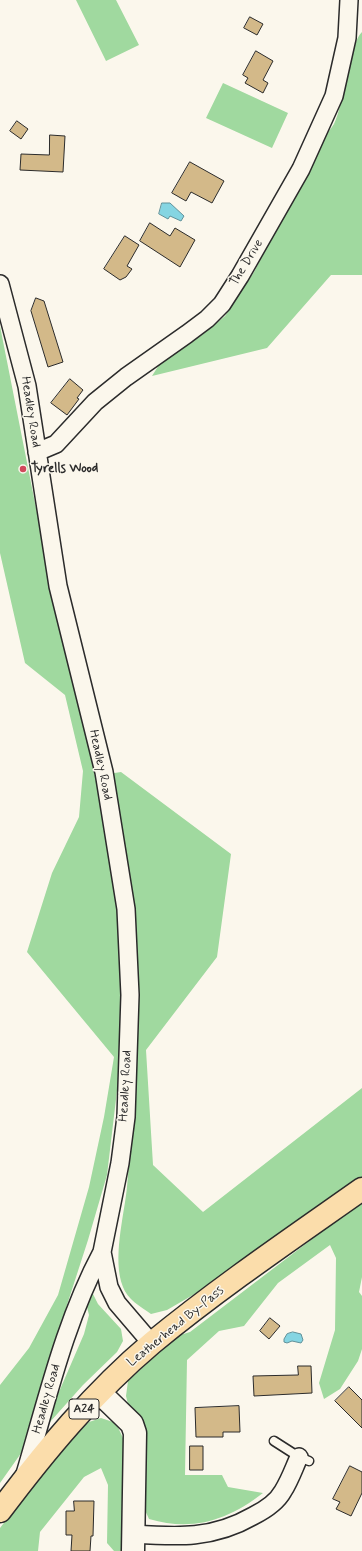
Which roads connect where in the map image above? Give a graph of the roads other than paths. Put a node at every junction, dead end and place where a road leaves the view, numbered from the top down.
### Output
1 (349, 0) edge
2 (0, 284) edge
3 (37, 452) junction
4 (362, 1189) edge
5 (102, 1252) junction
6 (152, 1344) junction
7 (100, 1392) junction
8 (274, 1441) dead end
9 (304, 1459) joint
10 (23, 1480) junction
11 (0, 1511) edge
12 (133, 1542) edge

1 - 3 street, The Drive
2 - 3 street, Headley Road
3 - 5 street, Headley Road
4 - 6 highway, Leatherhead By-Pass / A24
5 - 6 street, Headley Road
5 - 10 street, Headley Road
6 - 7 highway, Leatherhead By-Pass / A24
7 - 10 highway, Leatherhead By-Pass / A24
7 - 12 street
8 - 9 lane
9 - 12 street
10 - 11 highway, Leatherhead By-Pass / A24

